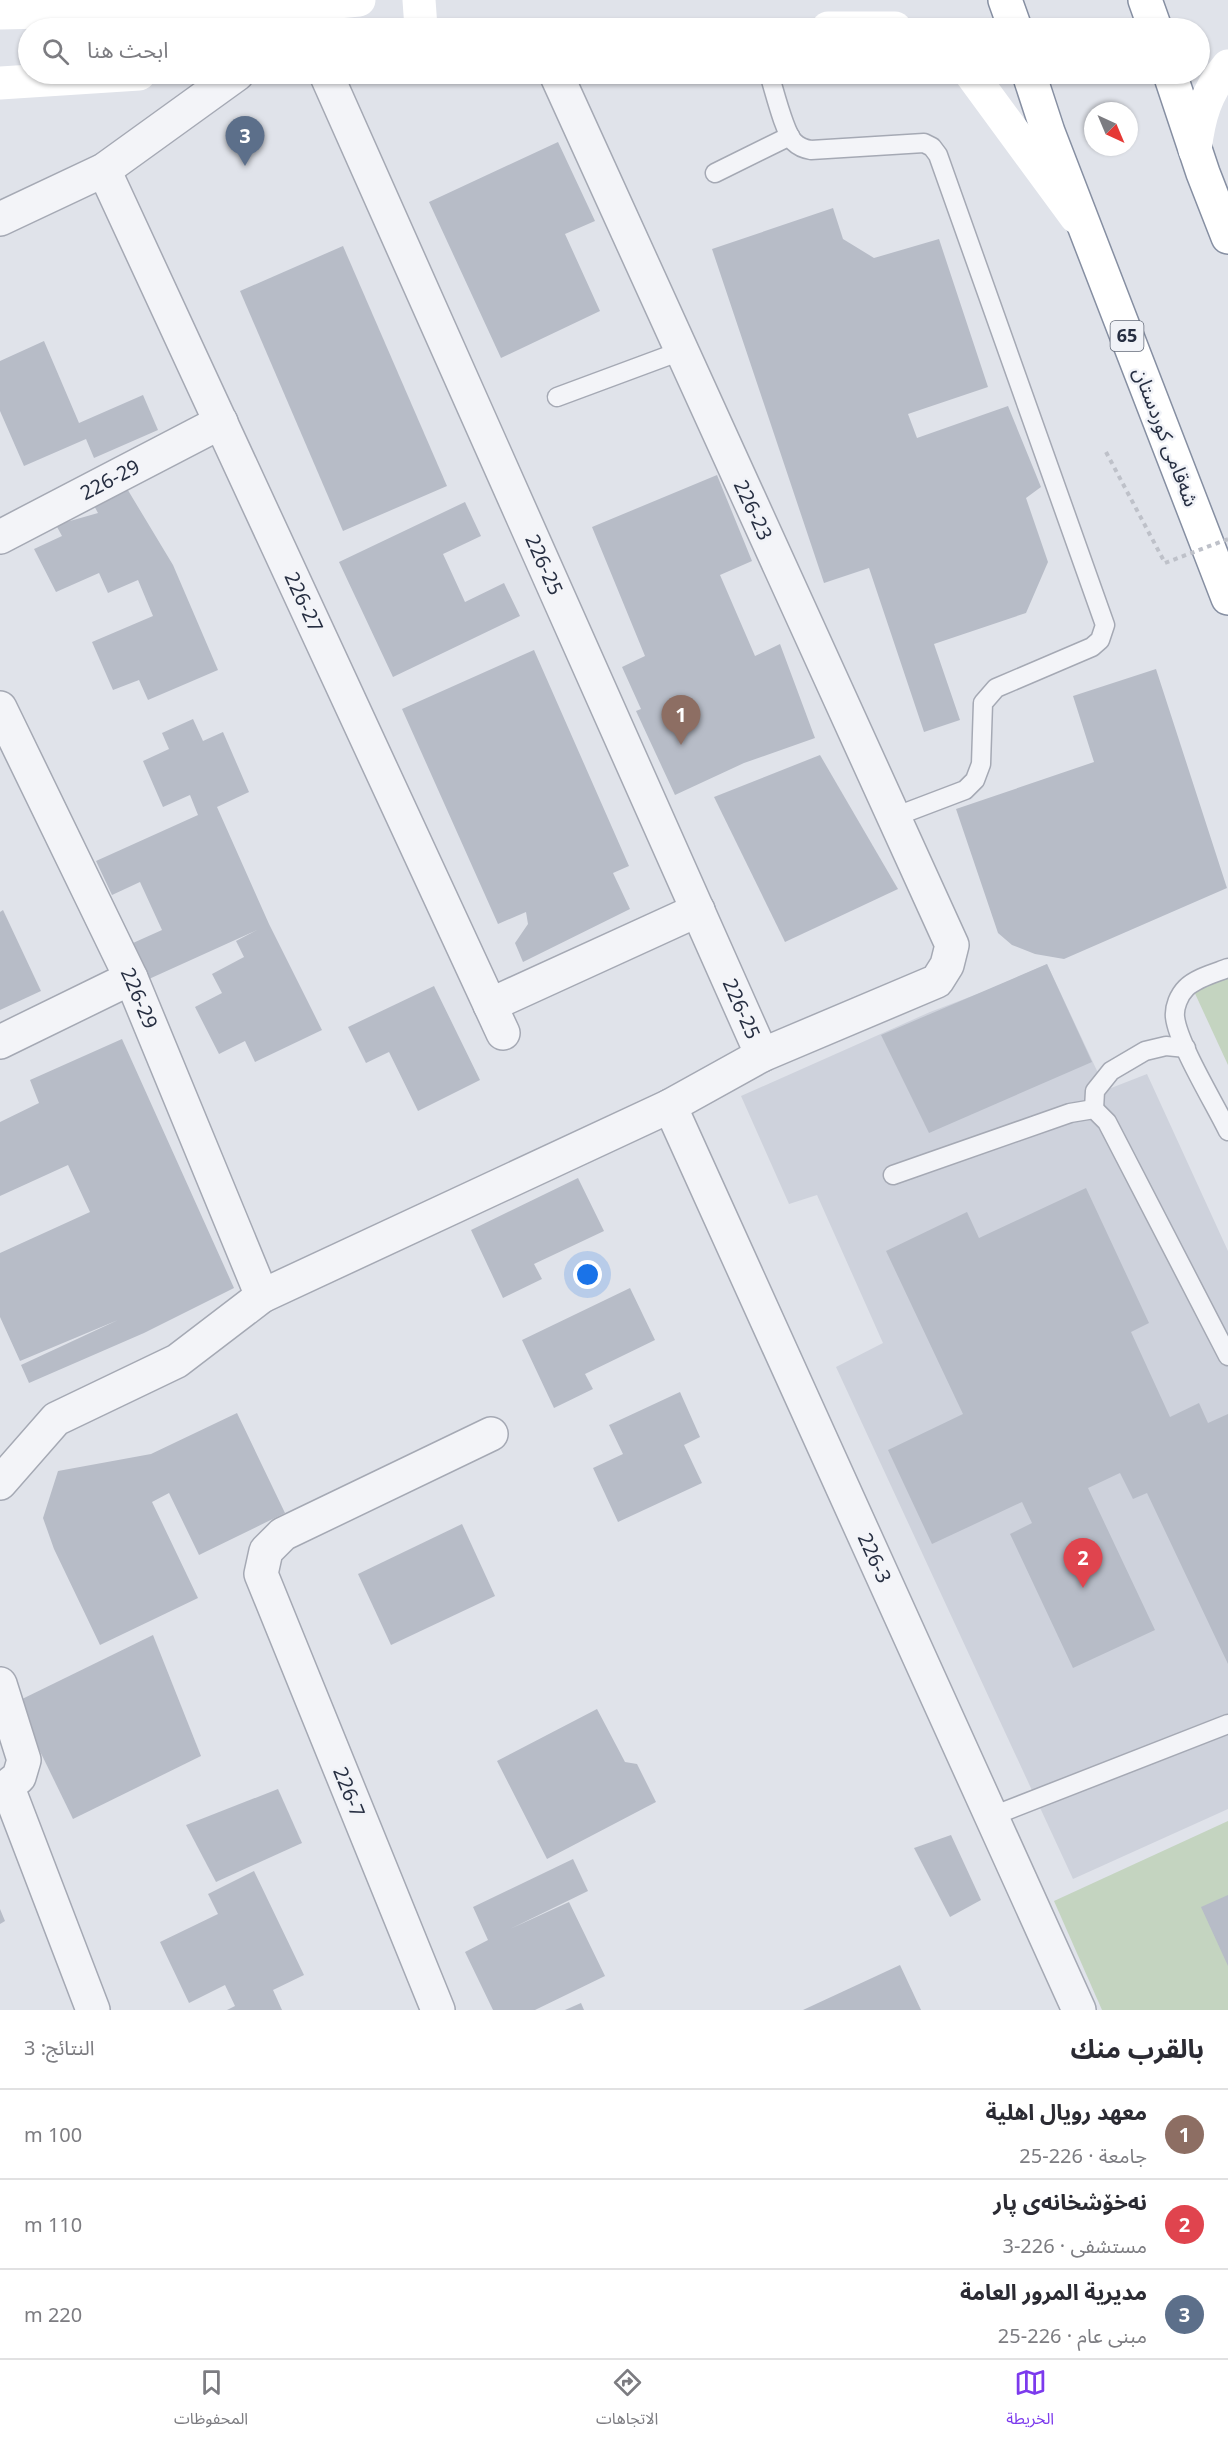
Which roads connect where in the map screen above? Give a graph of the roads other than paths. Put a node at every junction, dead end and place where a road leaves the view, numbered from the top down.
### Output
1 (359, 0) edge
2 (419, 0) edge
3 (1005, 0) edge
4 (1146, 0) edge
5 (11, 9) edge
6 (420, 18) edge
7 (1011, 18) edge
8 (1152, 18) edge
9 (1228, 66) edge
10 (18, 82) edge
11 (0, 83) edge
12 (223, 84) edge
13 (331, 84) edge
14 (561, 84) edge
15 (772, 84) edge
16 (978, 84) edge
17 (1032, 84) edge
18 (1173, 84) edge
19 (790, 136) junction
20 (1195, 150) junction
21 (104, 170) junction
22 (715, 173) dead end
23 (0, 219) edge
24 (1086, 230) junction
25 (1228, 237) edge
26 (681, 351) junction
27 (557, 397) dead end
28 (221, 422) junction
29 (0, 537) edge
30 (1228, 598) edge
31 (0, 708) edge
32 (894, 817) junction
33 (698, 910) junction
34 (1228, 968) edge
35 (131, 978) junction
36 (0, 1042) edge
37 (1186, 1048) junction
38 (762, 1055) junction
39 (670, 1106) junction
40 (1095, 1109) junction
41 (1228, 1131) edge
42 (893, 1175) dead end
43 (262, 1296) junction
44 (1228, 1356) edge
45 (491, 1434) dead end
46 (0, 1483) edge
47 (0, 1684) edge
48 (1228, 1724) edge
49 (11, 1780) edge
50 (990, 1817) junction
51 (93, 2010) edge
52 (438, 2010) edge
53 (1079, 2010) edge

1 - 5 main road
2 - 6 main road
3 - 7 main road
4 - 8 main road
9 - 20 main road
10 - 11 main road
12 - 21 street
13 - 33 street, 226-25
14 - 26 street, 226-23
15 - 19 lane
16 - 24 main road
17 - 24 main road, شەقامی کوردستان / 65
18 - 20 main road
19 - 22 lane
19 - 32 lane
20 - 25 main road
21 - 23 street
21 - 28 street, 226-27
24 - 30 main road, شەقامی کوردستان / 65
26 - 27 lane
26 - 32 street, 226-23
28 - 29 street, 226-29
28 - 33 street, 226-27
31 - 35 street, 226-29
32 - 38 street, 226-23
33 - 38 street, 226-25
34 - 37 lane
35 - 36 street
35 - 43 street, 226-29
37 - 40 lane
37 - 41 lane
38 - 39 street
39 - 43 street
39 - 50 street, 226-3
40 - 42 lane
40 - 44 lane
43 - 46 street
45 - 52 street, 226-7
47 - 49 street
48 - 50 lane
49 - 51 street
50 - 53 street, 226-3

